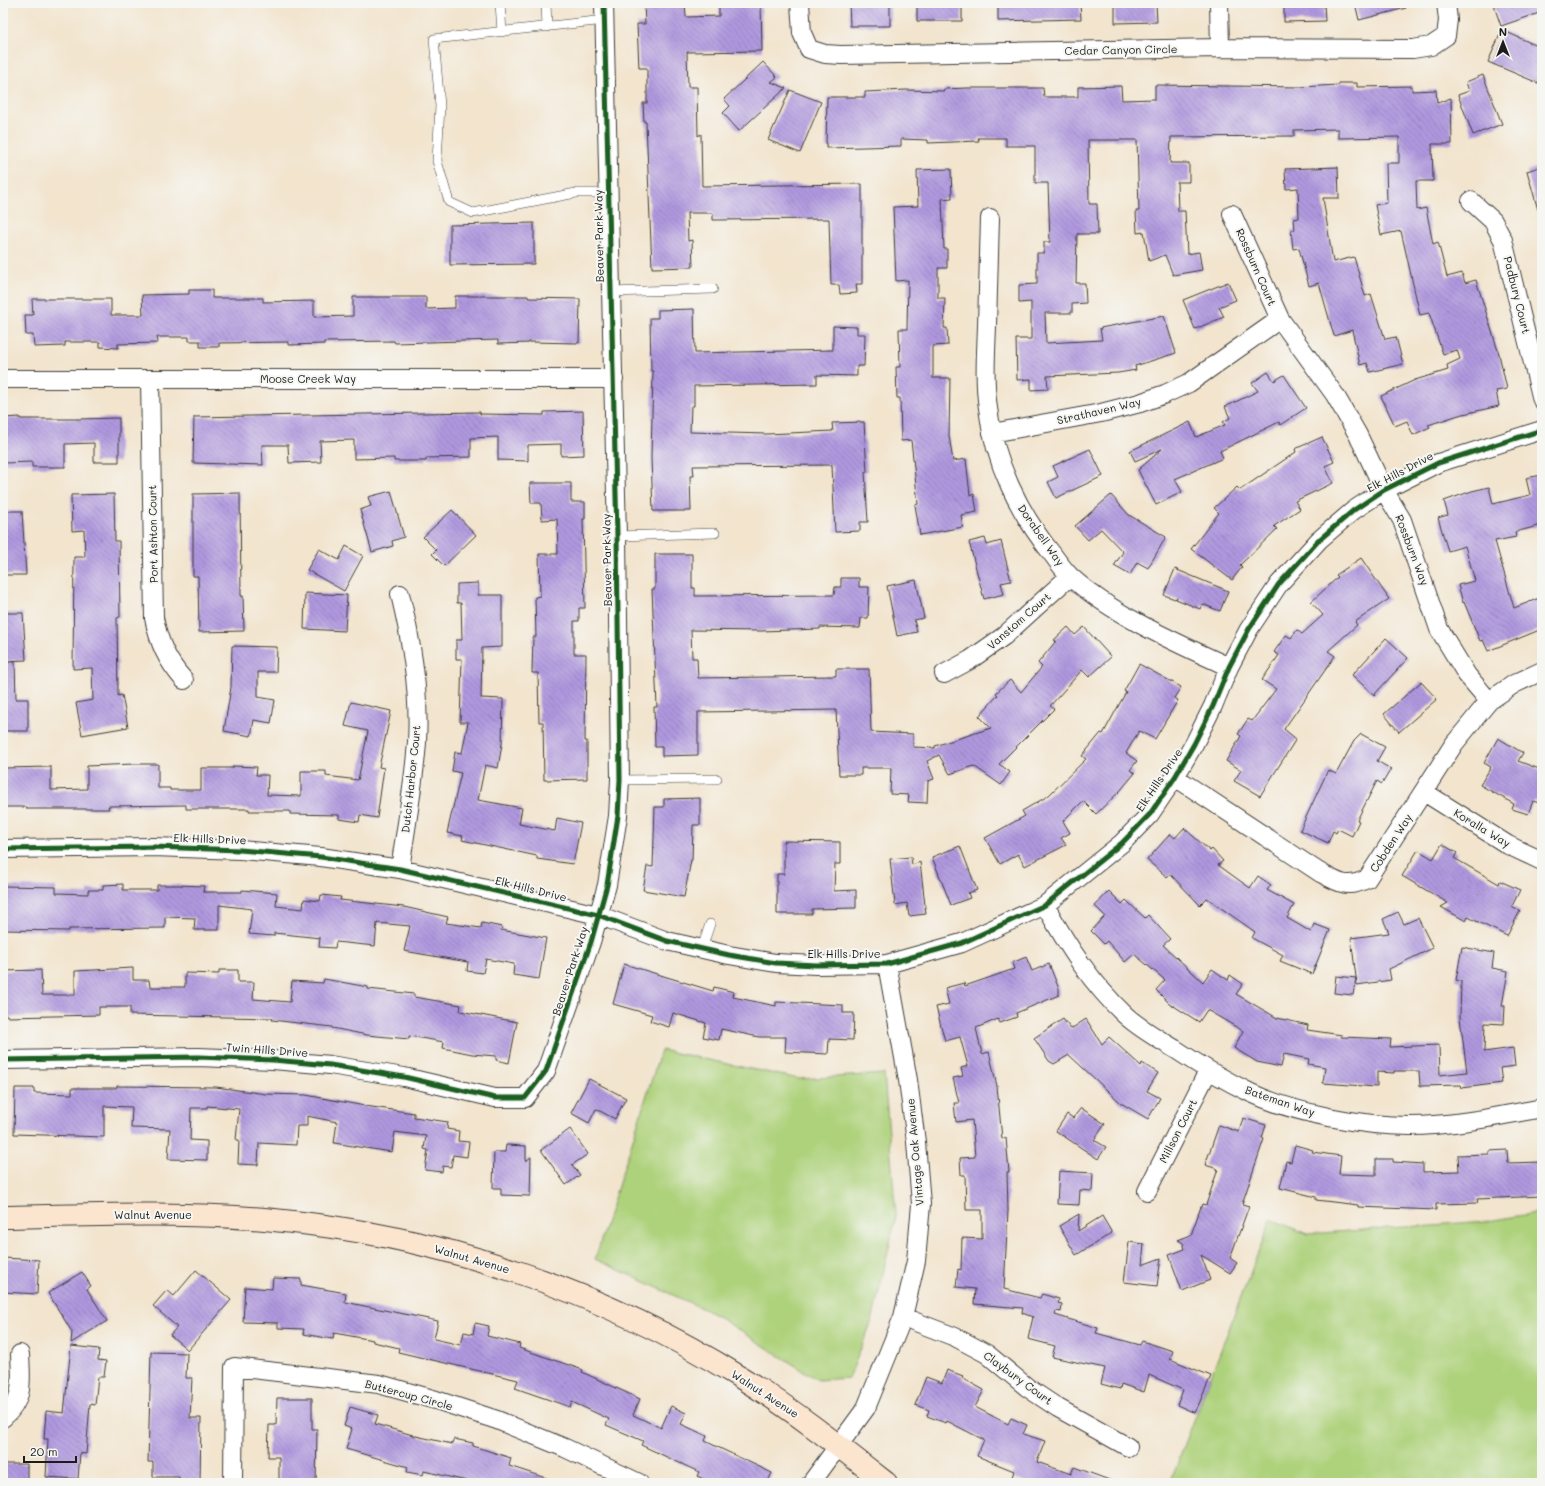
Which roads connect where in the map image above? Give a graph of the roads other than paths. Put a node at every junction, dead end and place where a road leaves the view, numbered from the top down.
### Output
1 (500, 3) edge
2 (546, 3) edge
3 (800, 3) edge
4 (1219, 3) edge
5 (1446, 3) edge
6 (604, 12) edge
7 (547, 27) junction
8 (502, 32) junction
9 (1220, 48) junction
10 (608, 193) junction
11 (1471, 201) dead end
12 (1232, 214) dead end
13 (990, 218) dead end
14 (713, 289) dead end
15 (610, 292) junction
16 (1280, 319) junction
17 (3, 379) edge
18 (150, 379) junction
19 (614, 379) junction
20 (1542, 400) edge
21 (1542, 430) edge
22 (992, 433) junction
23 (1384, 490) junction
24 (715, 533) dead end
25 (617, 536) junction
26 (1070, 576) junction
27 (400, 594) dead end
28 (1229, 667) junction
29 (1542, 671) edge
30 (944, 674) dead end
31 (184, 680) dead end
32 (1489, 701) junction
33 (1175, 777) junction
34 (717, 779) dead end
35 (620, 780) junction
36 (1424, 792) junction
37 (3, 849) edge
38 (1542, 861) edge
39 (400, 869) junction
40 (1045, 905) junction
41 (598, 915) junction
42 (710, 924) dead end
43 (702, 948) junction
44 (887, 964) junction
45 (3, 1060) edge
46 (1208, 1071) junction
47 (525, 1098) joint
48 (1542, 1108) edge
49 (1147, 1191) dead end
50 (3, 1217) edge
51 (904, 1317) junction
52 (20, 1354) dead end
53 (3, 1418) edge
54 (839, 1446) junction
55 (1128, 1447) dead end
56 (233, 1483) edge
57 (639, 1483) edge
58 (811, 1483) edge
59 (886, 1483) edge

1 - 8 lane
2 - 7 lane
3 - 9 street, Cedar Canyon Circle
4 - 9 street
5 - 9 street, Cedar Canyon Circle
6 - 7 lane
6 - 10 street, Beaver Park Way
7 - 8 lane
8 - 10 lane
10 - 15 street, Beaver Park Way
11 - 20 street, Padbury Court
12 - 16 street, Rossburn Court
13 - 22 street, Dorabell Way
14 - 15 lane
15 - 19 street, Beaver Park Way
16 - 22 street, Strathaven Way
16 - 23 street, Rossburn Way
17 - 18 street, Moose Creek Way
18 - 19 street, Moose Creek Way
18 - 31 street, Port Ashton Court
19 - 25 street, Beaver Park Way
21 - 23 street, Elk Hills Drive
22 - 26 street, Dorabell Way
23 - 28 street, Elk Hills Drive
23 - 32 street, Rossburn Way
24 - 25 lane
25 - 35 street, Beaver Park Way
26 - 28 street, Dorabell Way
26 - 30 street, Vanstom Court
27 - 39 street, Dutch Harbor Court
28 - 33 street, Elk Hills Drive
29 - 32 street, Cobden Way
32 - 36 street, Cobden Way
33 - 36 street, Cobden Way
33 - 40 street, Elk Hills Drive
34 - 35 lane
35 - 41 street, Beaver Park Way
36 - 38 street, Koralla Way
37 - 39 street, Elk Hills Drive
39 - 41 street, Elk Hills Drive
40 - 44 street, Elk Hills Drive
40 - 46 street, Bateman Way
41 - 43 street, Elk Hills Drive
41 - 47 street, Beaver Park Way
42 - 43 lane
43 - 44 street, Elk Hills Drive
44 - 51 street, Vintage Oak Avenue
45 - 47 street, Twin Hills Drive
46 - 48 street, Bateman Way
46 - 49 street, Millson Court
50 - 54 street, Walnut Avenue
51 - 54 street, Vintage Oak Avenue
51 - 55 street, Claybury Court
52 - 53 street
54 - 58 street, Vintage Oak Avenue
54 - 59 street, Walnut Avenue
56 - 57 street, Buttercup Circle

